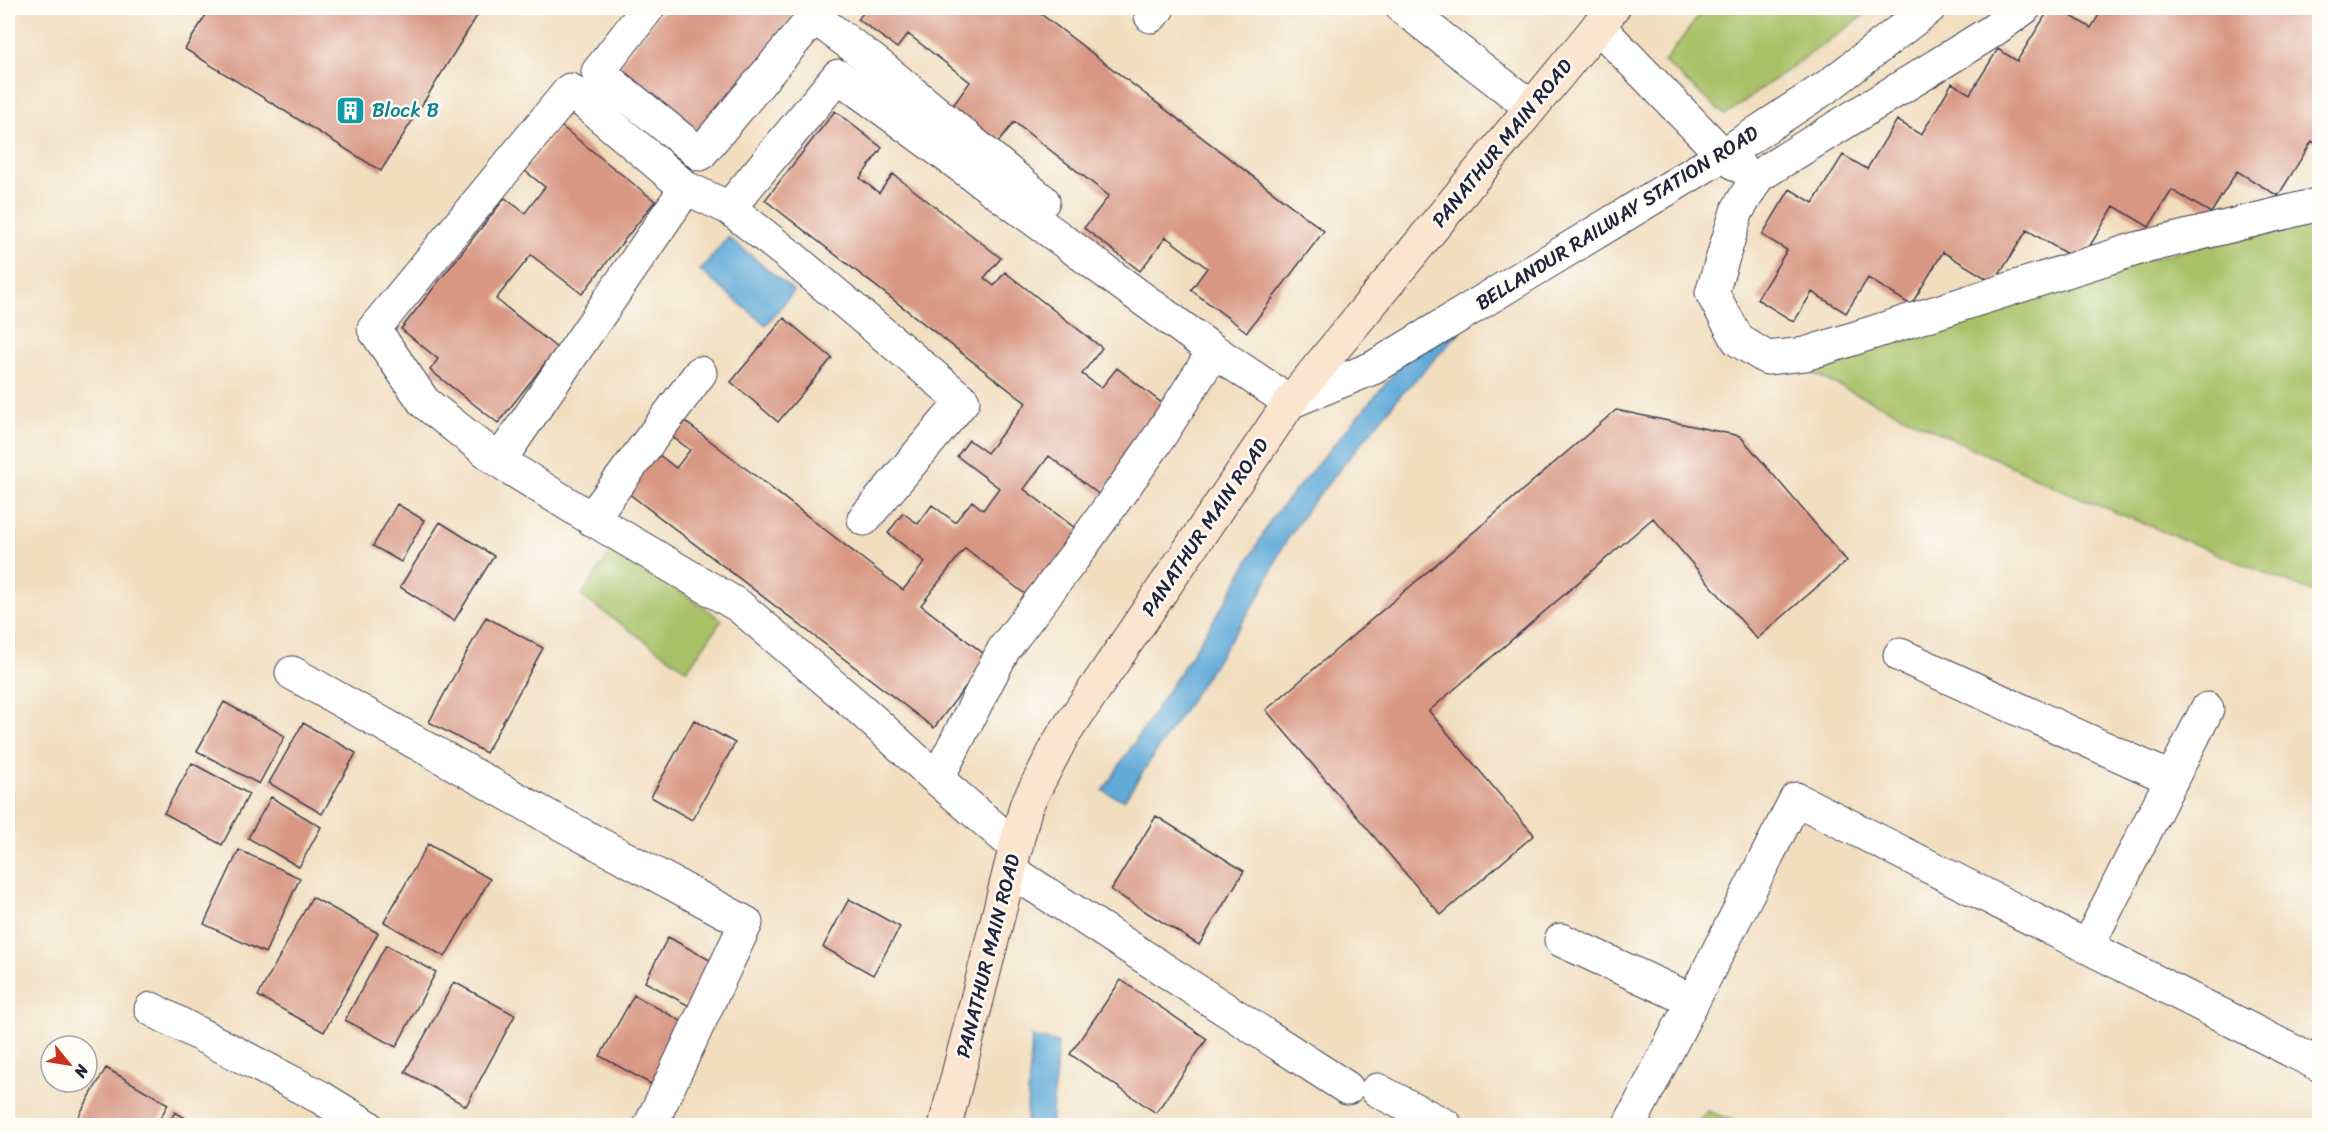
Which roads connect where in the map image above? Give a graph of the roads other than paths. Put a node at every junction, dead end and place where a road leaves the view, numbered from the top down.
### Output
1 (648, 8) edge
2 (1403, 8) edge
3 (1929, 8) edge
4 (2024, 8) edge
5 (814, 12) edge
6 (1605, 17) edge
7 (1531, 107) junction
8 (1723, 155) junction
9 (1758, 176) junction
10 (686, 188) junction
11 (2319, 204) edge
12 (729, 208) junction
13 (1214, 351) junction
14 (700, 373) dead end
15 (1296, 396) junction
16 (500, 461) junction
17 (591, 519) junction
18 (864, 519) dead end
19 (1899, 655) dead end
20 (292, 673) dead end
21 (2207, 709) dead end
22 (937, 779) junction
23 (2172, 779) junction
24 (1013, 858) junction
25 (1561, 940) dead end
26 (2086, 947) junction
27 (1693, 1001) junction
28 (151, 1009) dead end
29 (2319, 1065) edge
30 (367, 1125) edge
31 (650, 1125) edge
32 (945, 1125) edge
33 (1446, 1125) edge
34 (1629, 1125) edge

1 - 5 street
2 - 7 street
3 - 8 street, BELLANDUR RAILWAY STATION ROAD
4 - 9 street
5 - 15 street
6 - 7 street, PANATHUR MAIN ROAD
6 - 8 street
7 - 15 street, PANATHUR MAIN ROAD
8 - 9 street
8 - 15 street, BELLANDUR RAILWAY STATION ROAD
9 - 11 street
10 - 12 street
10 - 16 street
10 - 16 street
12 - 13 street
12 - 18 street
13 - 15 street
13 - 22 street
14 - 17 street
15 - 24 street, PANATHUR MAIN ROAD
16 - 17 street
17 - 22 street
19 - 23 street
20 - 31 street
21 - 23 street
22 - 24 street
23 - 26 street
24 - 32 street, PANATHUR MAIN ROAD
24 - 33 street
25 - 27 street
26 - 27 street
26 - 29 street
27 - 34 street
28 - 30 street

